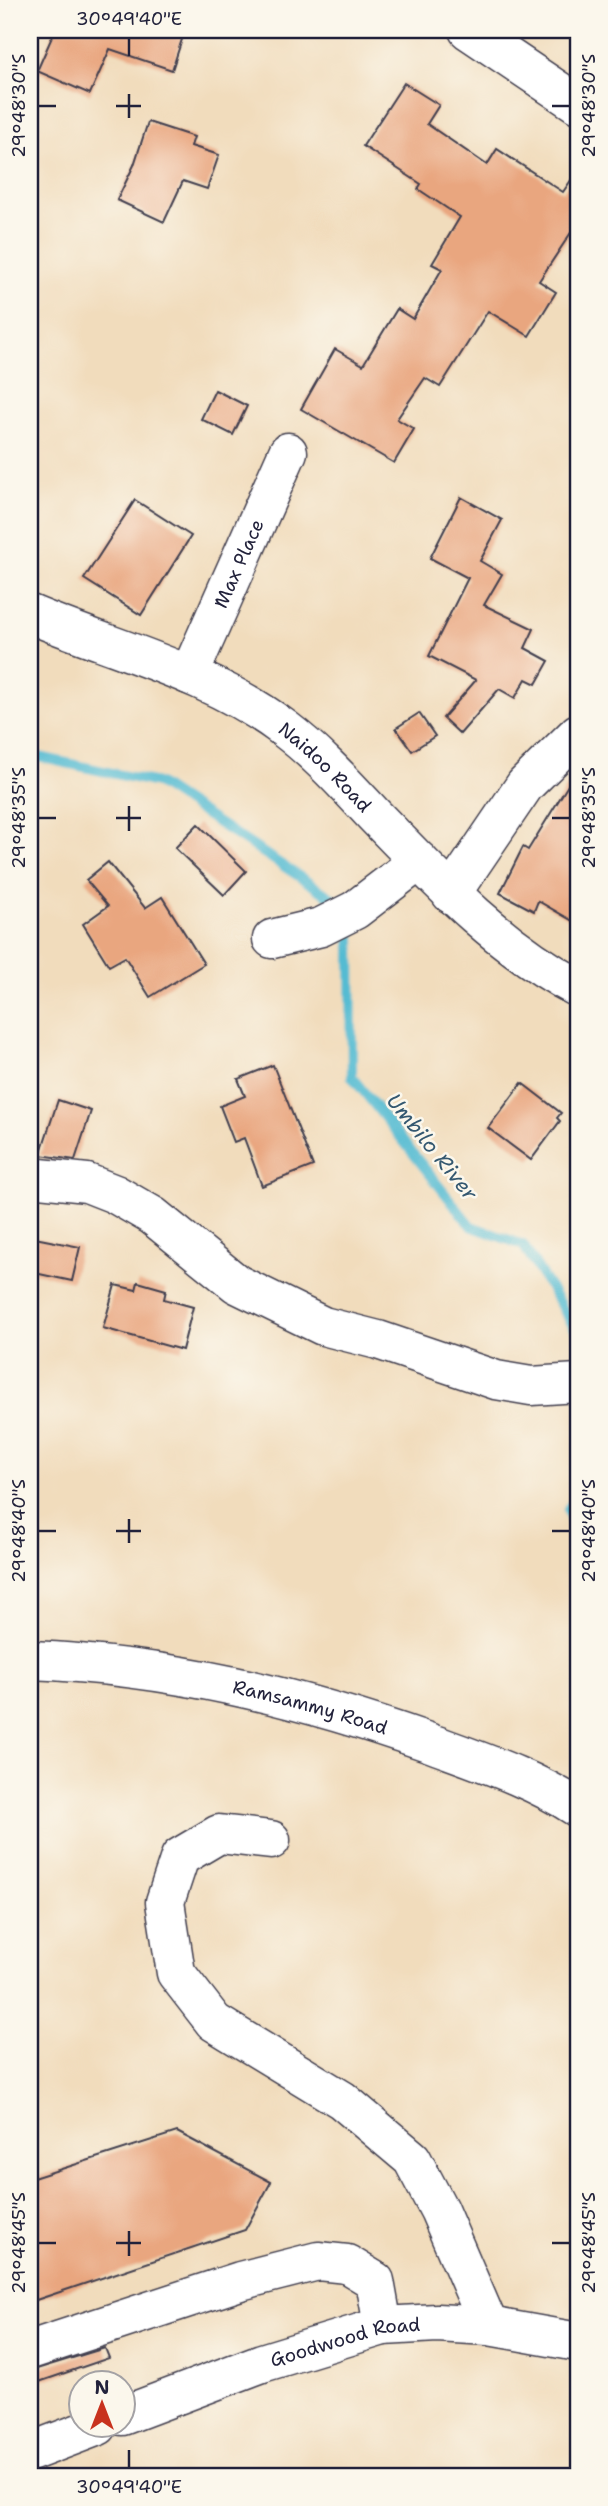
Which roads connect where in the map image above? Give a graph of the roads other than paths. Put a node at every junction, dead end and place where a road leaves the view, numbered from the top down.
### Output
1 (468, 30) edge
2 (578, 104) edge
3 (288, 452) dead end
4 (30, 614) edge
5 (189, 675) junction
6 (578, 733) edge
7 (419, 861) junction
8 (451, 894) junction
9 (272, 939) dead end
10 (578, 988) edge
11 (30, 1177) edge
12 (578, 1383) edge
13 (30, 1660) edge
14 (578, 1808) edge
15 (271, 1840) dead end
16 (383, 2326) junction
17 (489, 2326) junction
18 (578, 2342) edge
19 (30, 2350) edge
20 (136, 2411) edge
21 (66, 2438) edge
22 (30, 2452) edge

1 - 2 street
3 - 5 street, Max Place
4 - 5 street, Naidoo Road
5 - 7 street, Naidoo Road
6 - 8 street
7 - 8 street, Naidoo Road
7 - 9 street
8 - 10 street, Naidoo Road
11 - 12 street
13 - 14 street, Ramsammy Road
15 - 17 street
16 - 17 street, Goodwood Road
16 - 19 street
16 - 20 street, Goodwood Road
17 - 18 street, Goodwood Road
21 - 22 street

